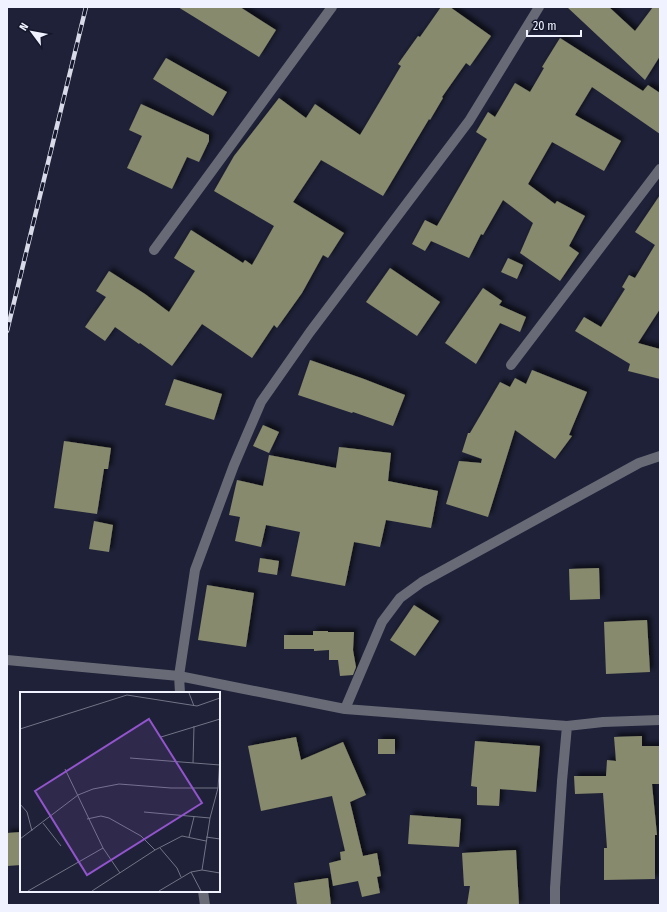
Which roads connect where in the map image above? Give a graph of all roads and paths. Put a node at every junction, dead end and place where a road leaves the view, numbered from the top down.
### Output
1 (332, 7) edge
2 (539, 7) edge
3 (660, 169) edge
4 (154, 250) dead end
5 (511, 366) dead end
6 (660, 456) edge
7 (7, 660) edge
8 (179, 676) junction
9 (180, 692) edge
10 (345, 709) junction
11 (660, 720) edge
12 (566, 726) junction
13 (203, 892) edge
14 (206, 905) edge
15 (555, 905) edge

1 - 4 street
2 - 8 street
3 - 5 street
6 - 10 street
7 - 8 street
8 - 9 street
8 - 10 street
10 - 12 street
11 - 12 street
12 - 15 street
13 - 14 street

